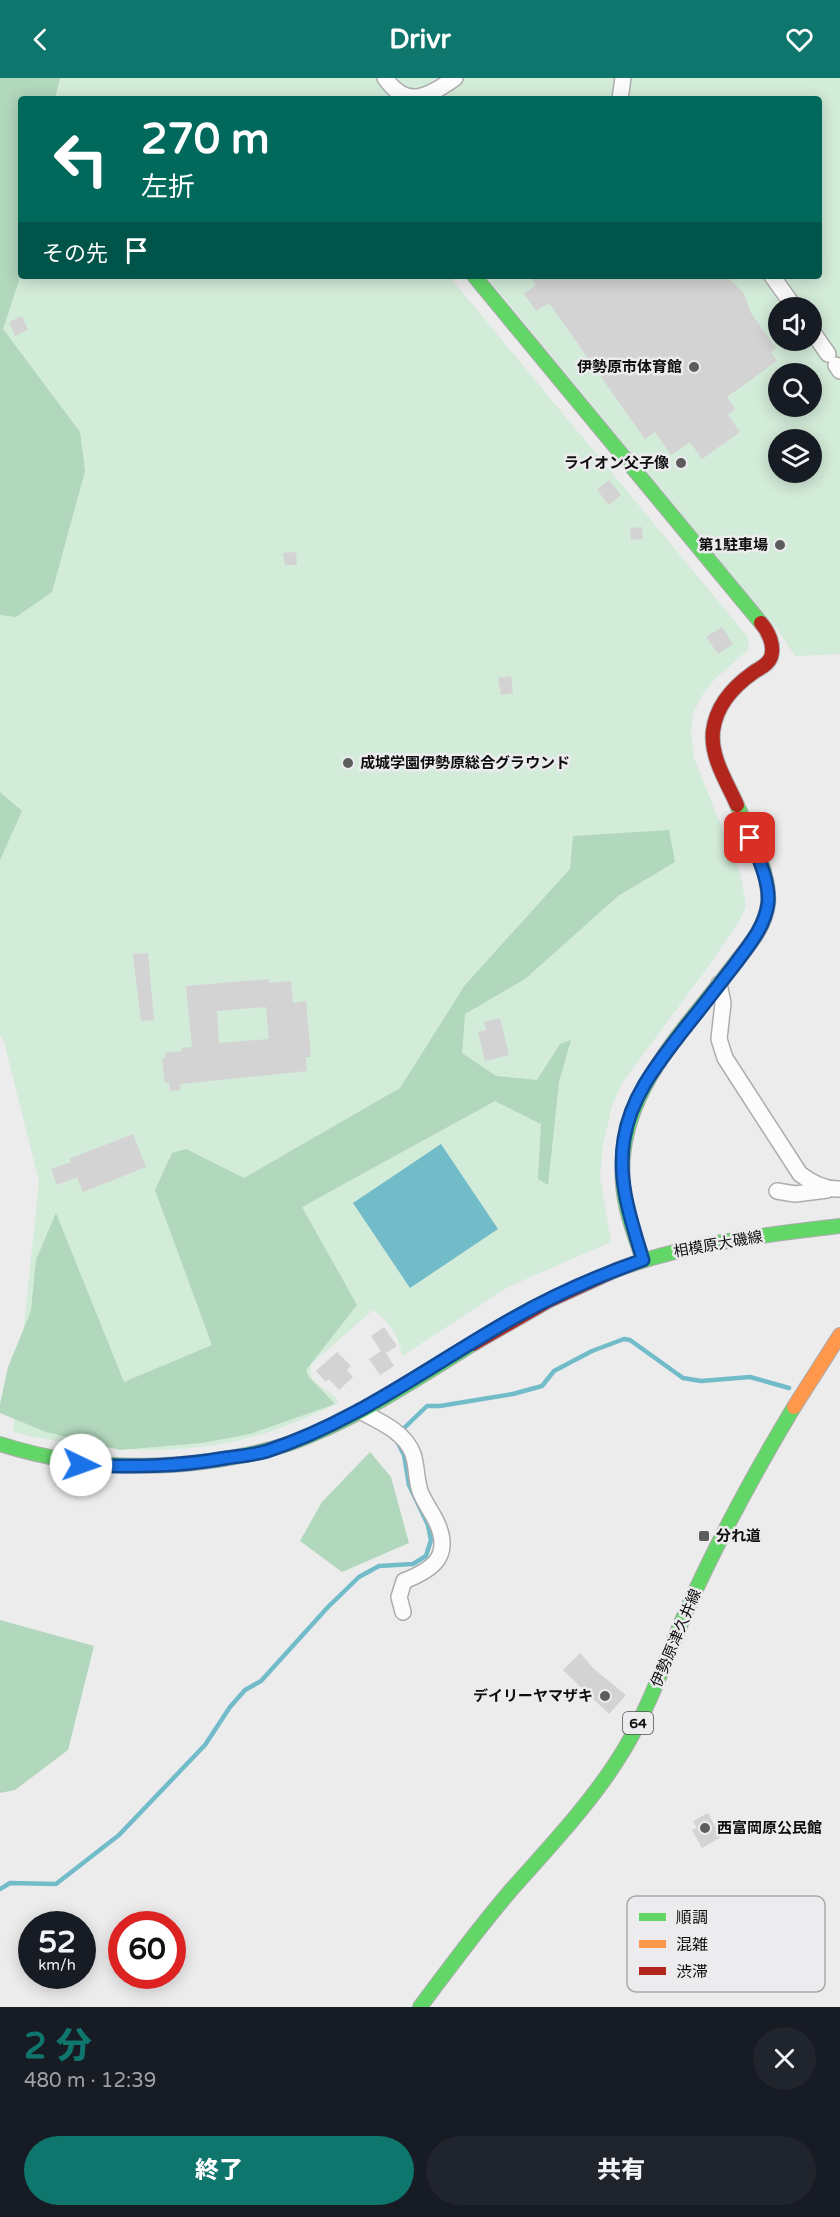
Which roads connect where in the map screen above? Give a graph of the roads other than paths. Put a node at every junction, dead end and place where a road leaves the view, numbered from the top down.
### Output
1 (385, 78) edge
2 (455, 78) edge
3 (623, 78) edge
4 (411, 96) edge
5 (422, 96) edge
6 (620, 96) edge
7 (477, 279) edge
8 (774, 279) edge
9 (787, 297) edge
10 (822, 346) edge
11 (834, 363) edge
12 (719, 984) junction
13 (835, 1189) edge
14 (777, 1191) dead end
15 (840, 1226) edge
16 (821, 1228) junction
17 (840, 1238) edge
18 (643, 1260) junction
19 (840, 1335) edge
20 (825, 1358) junction
21 (840, 1368) edge
22 (360, 1411) junction
23 (0, 1444) edge
24 (403, 1612) dead end
25 (420, 2007) edge

1 - 4 street
2 - 5 street
3 - 6 street
7 - 12 main road
8 - 9 street
10 - 11 street
12 - 13 street
12 - 18 main road
13 - 14 street
15 - 16 main road, 相模原大磯線
16 - 17 main road
16 - 18 main road, 相模原大磯線
18 - 22 main road, 相模原大磯線
19 - 20 main road, 伊勢原津久井線 / 64
20 - 21 main road
20 - 25 main road, 伊勢原津久井線 / 64
22 - 23 main road, 相模原大磯線
22 - 24 street

